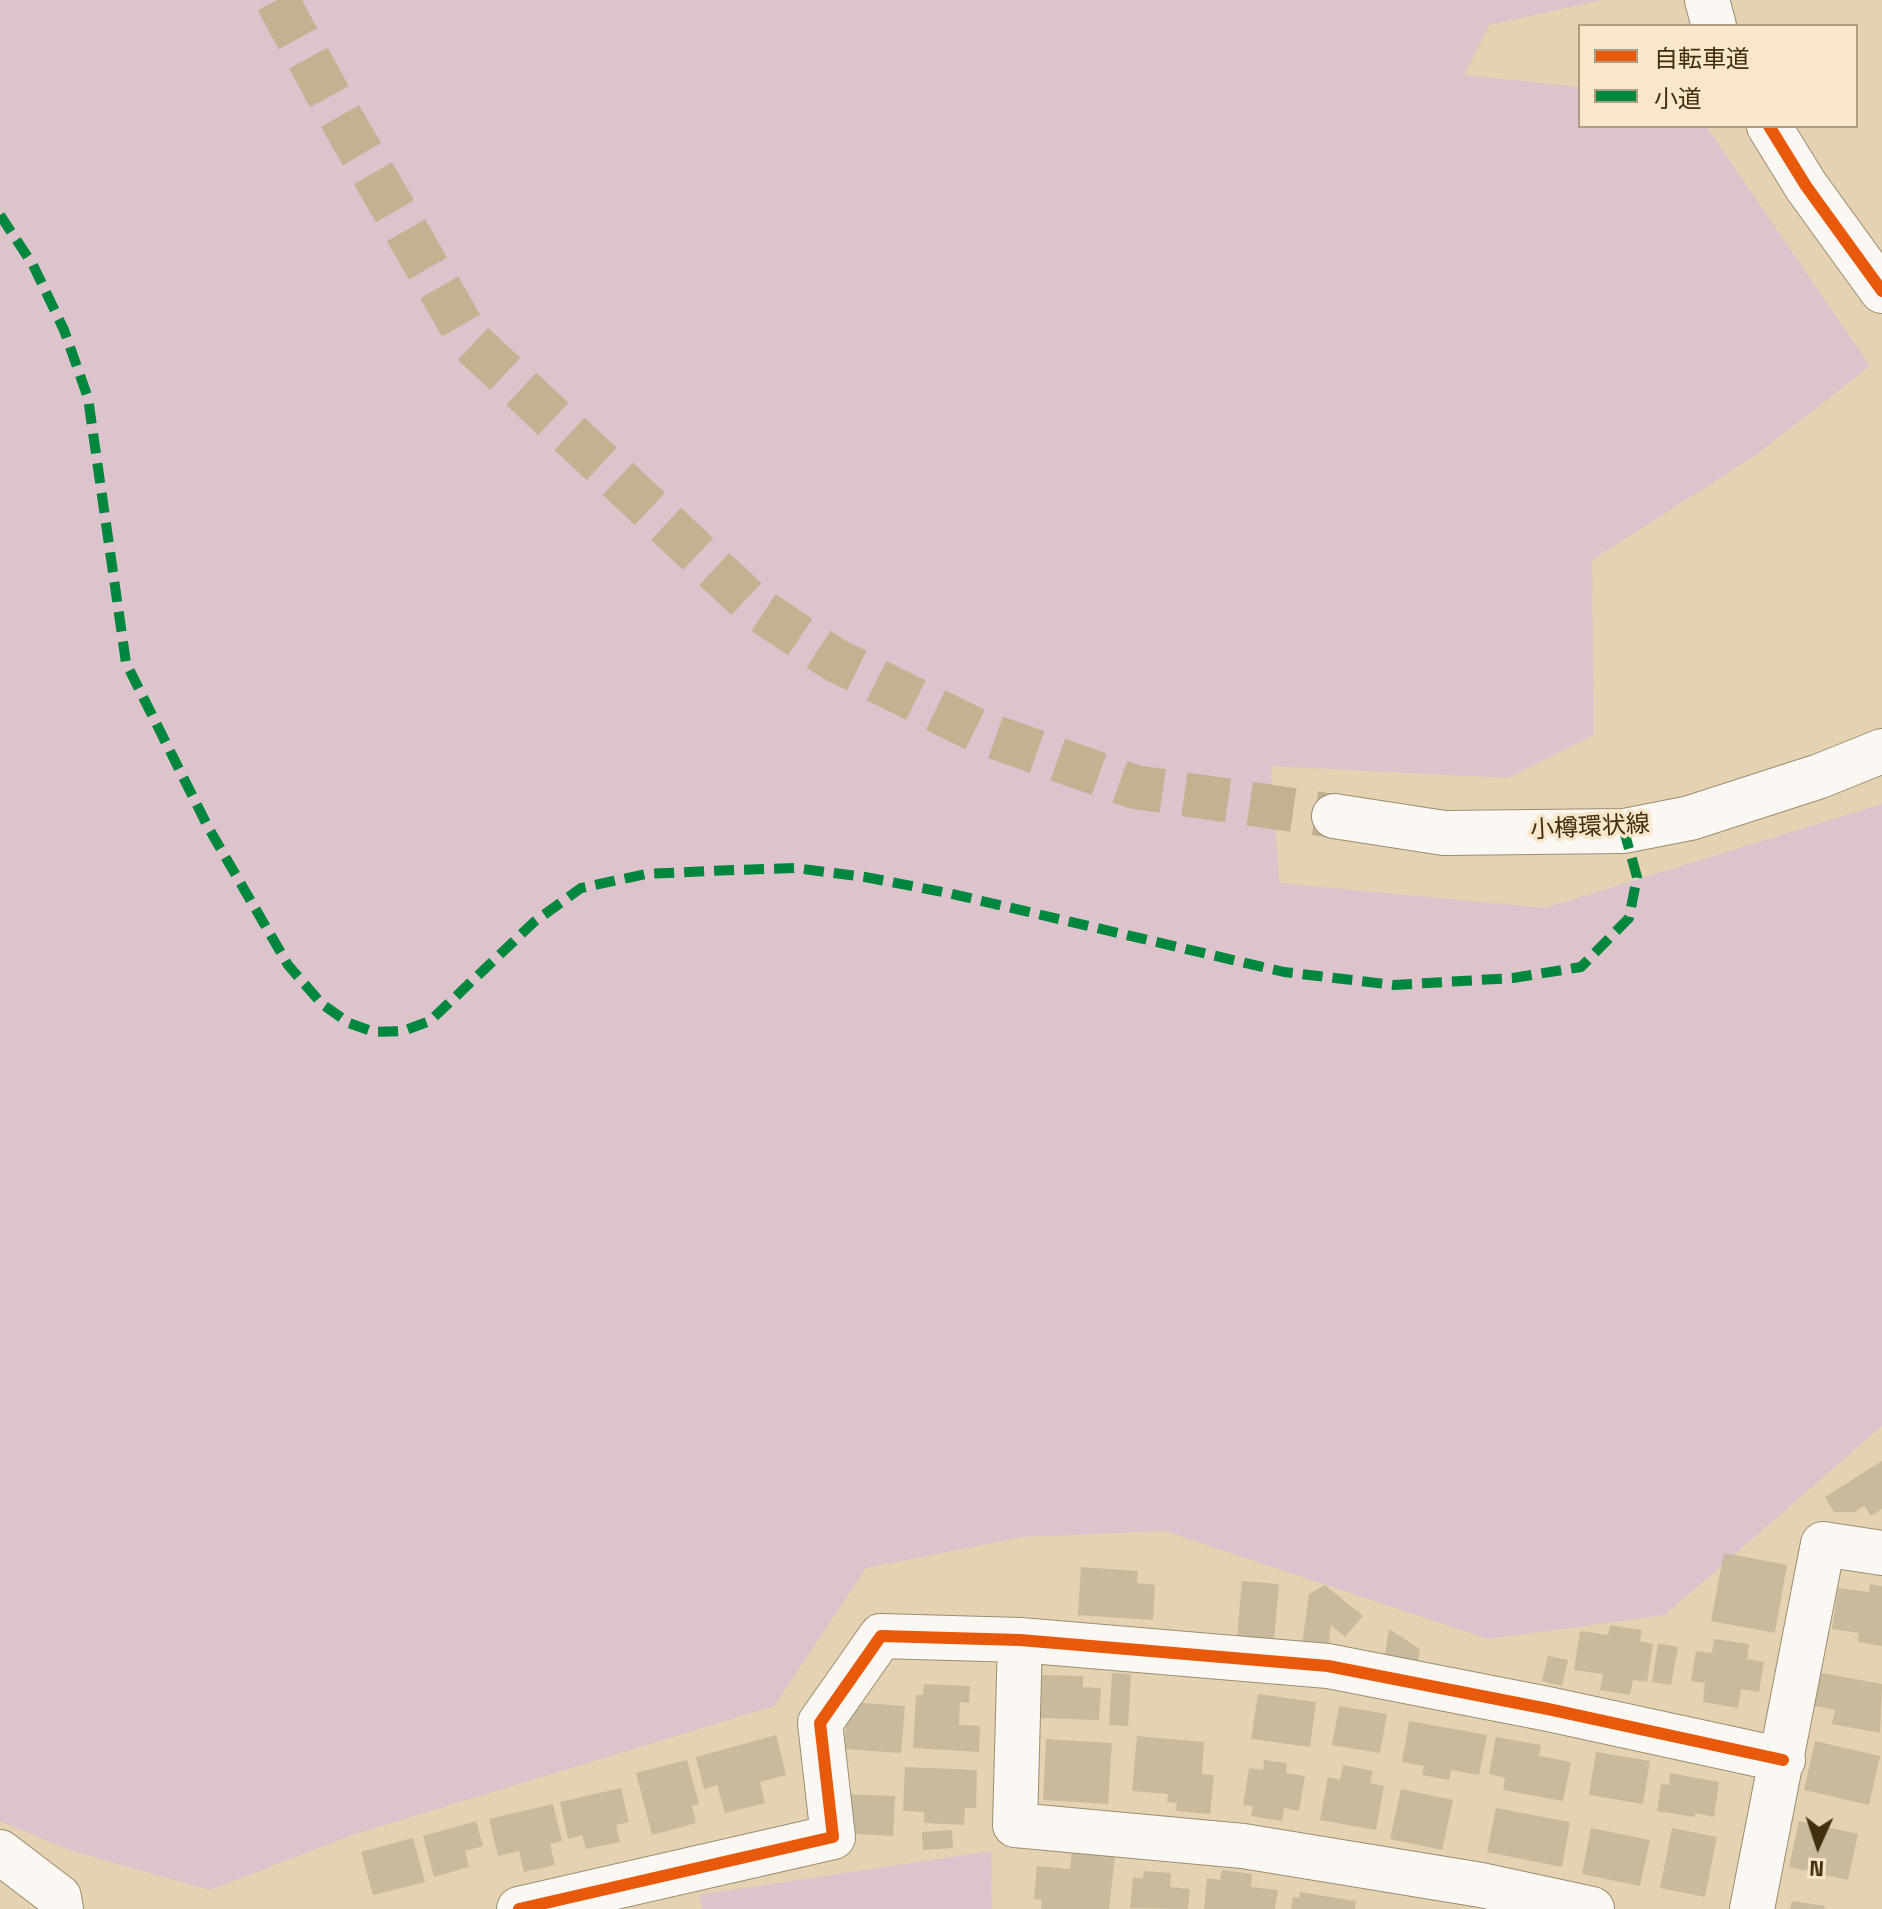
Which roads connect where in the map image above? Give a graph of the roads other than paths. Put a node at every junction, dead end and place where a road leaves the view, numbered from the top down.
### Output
1 (1707, 0) edge
2 (1713, 24) edge
3 (1770, 128) edge
4 (1882, 291) edge
5 (1882, 751) edge
6 (1334, 816) tunnel mouth
7 (1882, 1553) edge
8 (1020, 1640) junction
9 (1783, 1760) junction
10 (0, 1852) edge
11 (61, 1909) edge
12 (519, 1909) edge
13 (1592, 1909) edge
14 (1752, 1909) edge

1 - 2 street
3 - 4 street
5 - 6 street, 小樽環状線
7 - 9 street
8 - 9 street
8 - 12 street
8 - 13 street
9 - 14 street
10 - 11 street

